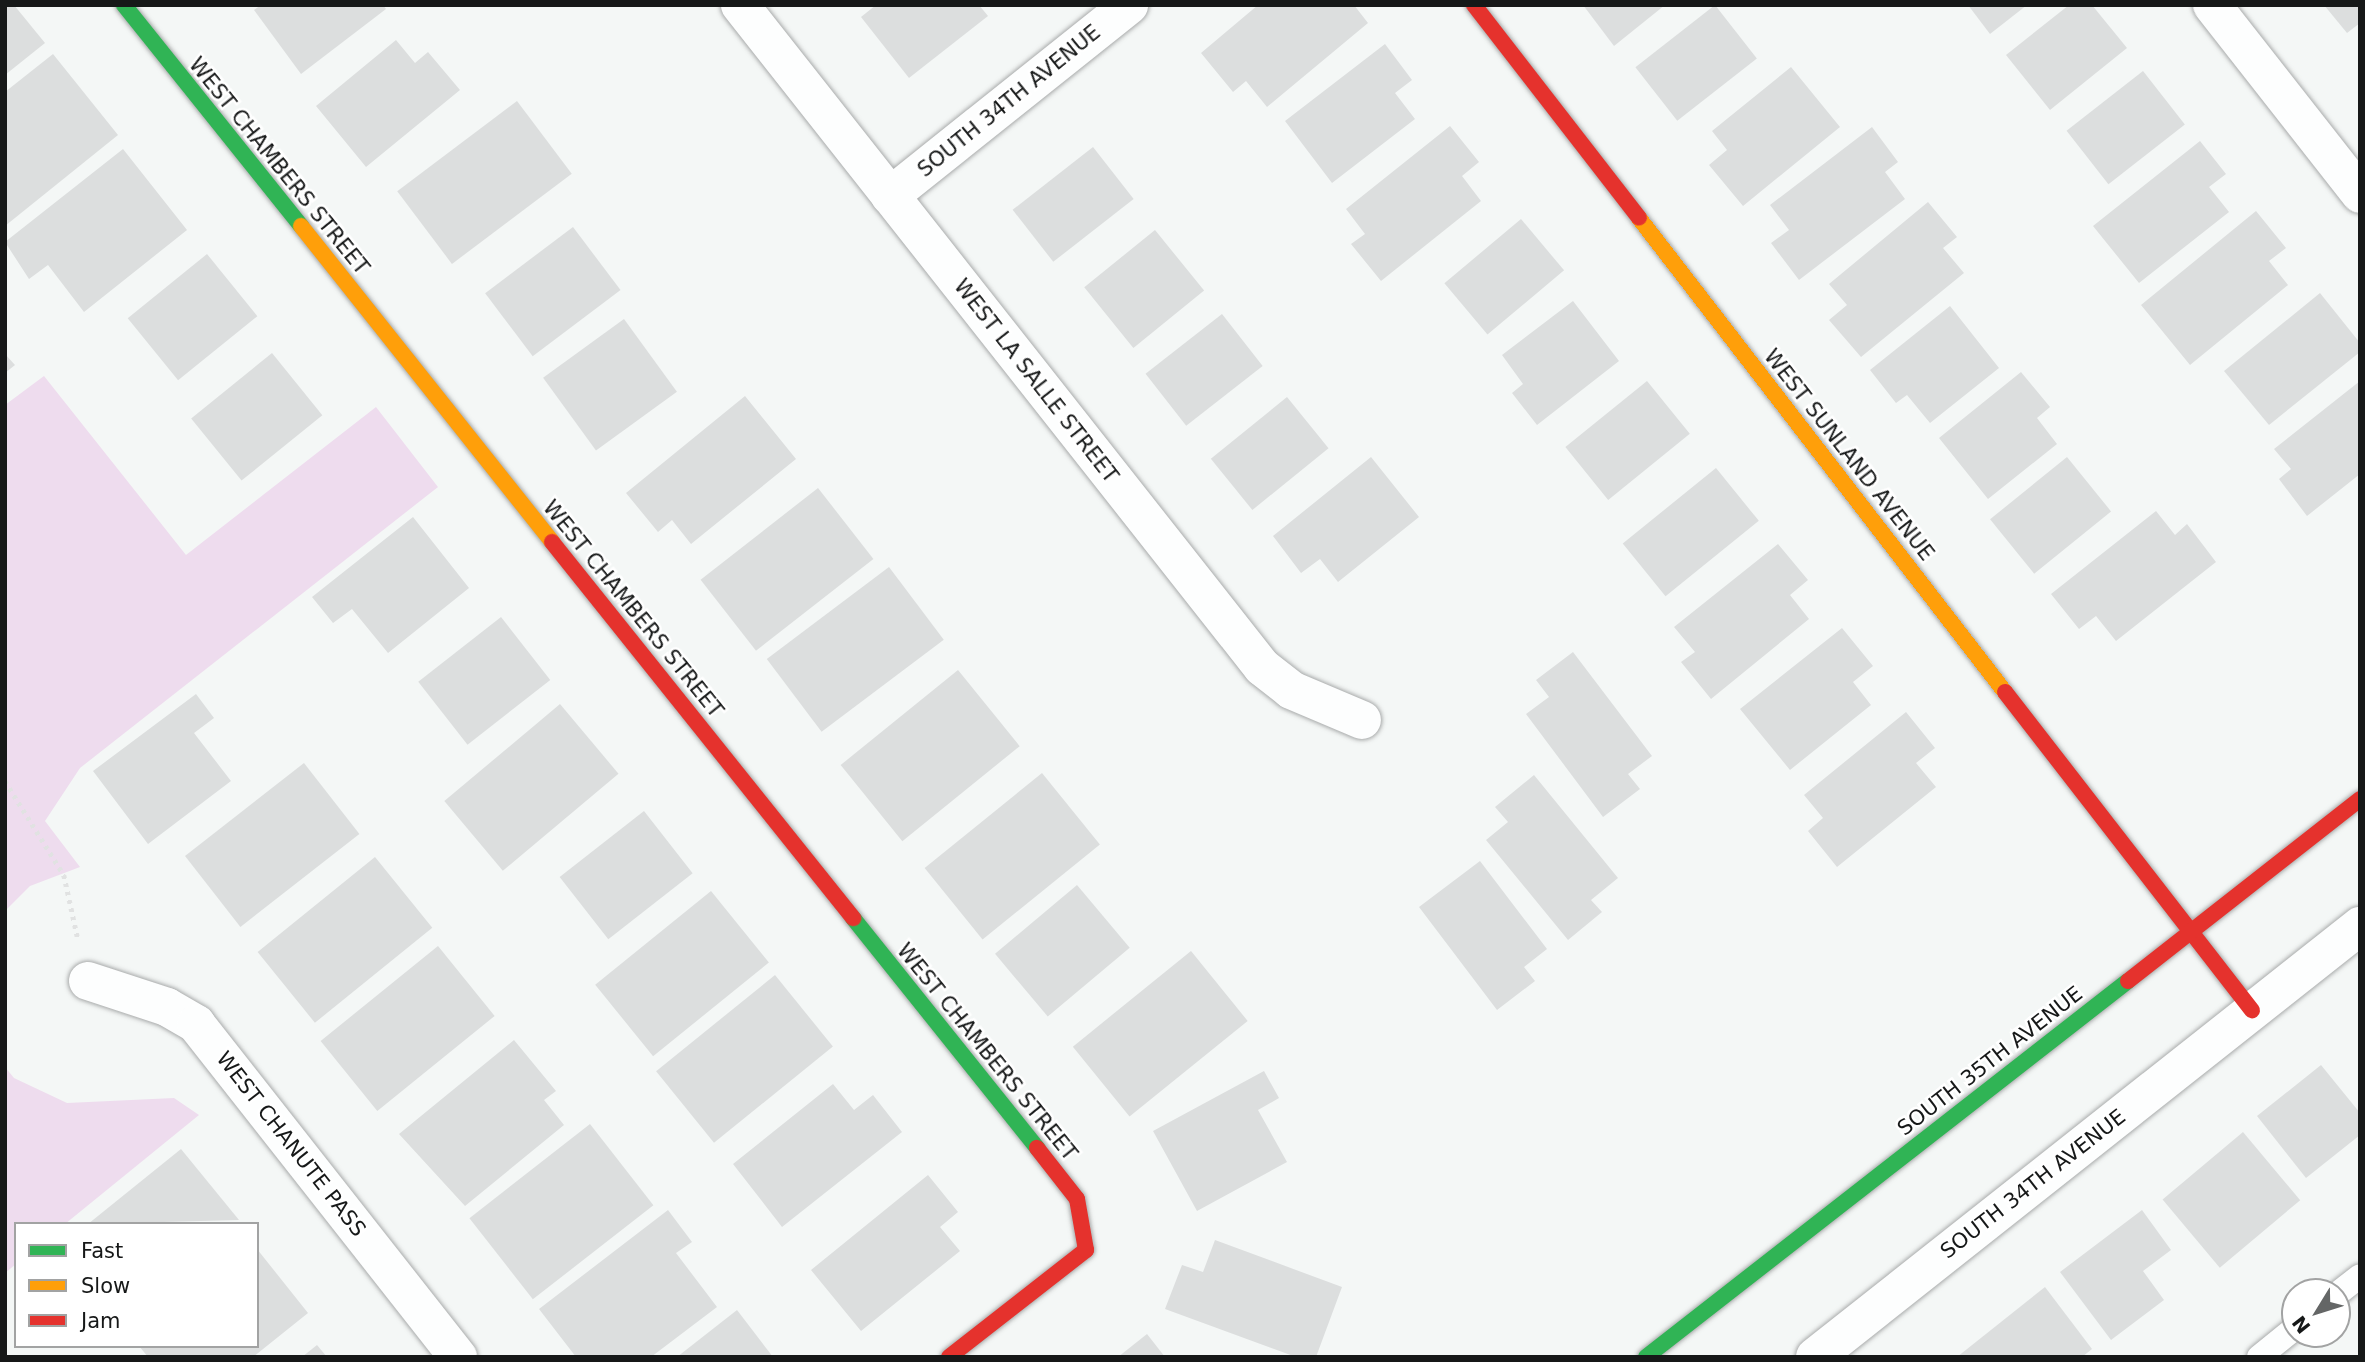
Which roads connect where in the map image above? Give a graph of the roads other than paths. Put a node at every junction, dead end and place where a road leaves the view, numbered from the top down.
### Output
1 (124, 5) edge
2 (740, 5) edge
3 (1129, 5) edge
4 (1474, 5) edge
5 (2212, 5) edge
6 (2360, 194) edge
7 (890, 196) junction
8 (1362, 720) dead end
9 (2360, 799) edge
10 (2360, 926) edge
11 (2190, 931) junction
12 (88, 981) road end
13 (2252, 1011) junction
14 (2281, 1339) edge
15 (458, 1357) edge
16 (949, 1357) edge
17 (1646, 1357) edge
18 (1815, 1357) edge
19 (2259, 1357) edge

1 - 16 street, WEST CHAMBERS STREET
2 - 7 street, WEST LA SALLE STREET
3 - 7 street, SOUTH 34TH AVENUE
4 - 11 street, WEST SUNLAND AVENUE
5 - 6 street
7 - 8 street, WEST LA SALLE STREET
9 - 11 street, SOUTH 35TH AVENUE
10 - 13 street, SOUTH 34TH AVENUE
11 - 13 street
11 - 17 street, SOUTH 35TH AVENUE
12 - 15 street, WEST CHANUTE PASS
13 - 18 street, SOUTH 34TH AVENUE
14 - 19 lane

